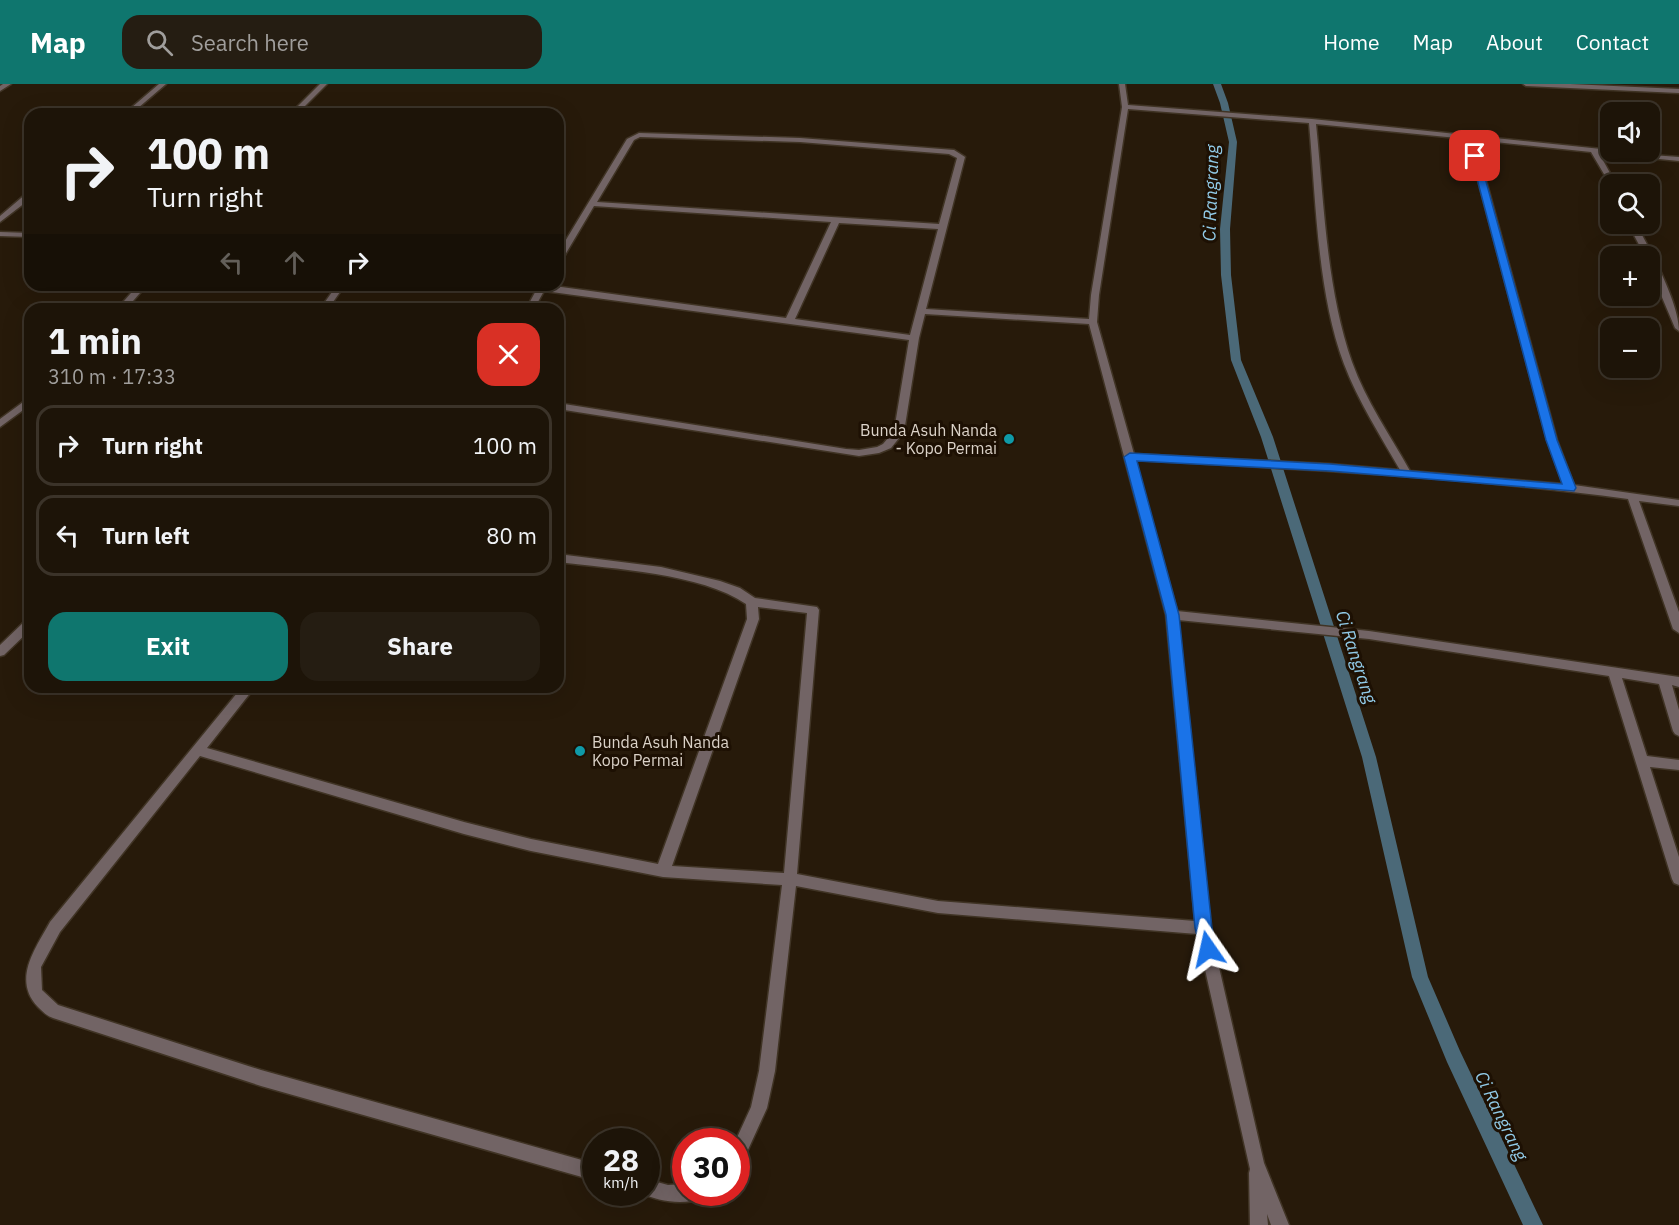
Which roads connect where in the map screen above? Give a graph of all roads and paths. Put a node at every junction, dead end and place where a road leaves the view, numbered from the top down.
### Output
1 (8, 84) edge
2 (163, 84) edge
3 (324, 84) edge
4 (1122, 84) edge
5 (1526, 84) edge
6 (0, 89) edge
7 (1679, 91) edge
8 (1125, 107) junction
9 (134, 108) edge
10 (298, 108) edge
11 (1312, 121) junction
12 (1470, 136) junction
13 (1594, 150) junction
14 (1679, 159) edge
15 (1607, 174) edge
16 (24, 200) edge
17 (592, 204) junction
18 (0, 220) edge
19 (836, 220) junction
20 (941, 227) junction
21 (0, 234) edge
22 (24, 235) edge
23 (564, 250) edge
24 (1660, 284) edge
25 (564, 289) edge
26 (138, 291) edge
27 (126, 303) edge
28 (921, 311) junction
29 (789, 322) junction
30 (1093, 322) junction
31 (1679, 328) edge
32 (914, 338) junction
33 (24, 405) edge
34 (564, 407) edge
35 (0, 424) edge
36 (1130, 457) junction
37 (1407, 474) junction
38 (1570, 488) junction
39 (1633, 498) junction
40 (1679, 503) edge
41 (564, 559) edge
42 (752, 602) junction
43 (1172, 615) junction
44 (24, 629) edge
45 (1679, 629) edge
46 (0, 652) edge
47 (1614, 672) junction
48 (1664, 680) junction
49 (1679, 682) edge
50 (244, 693) edge
51 (1679, 731) edge
52 (199, 751) junction
53 (1644, 761) junction
54 (1679, 765) edge
55 (663, 871) junction
56 (790, 879) junction
57 (1679, 879) edge
58 (1203, 928) junction
59 (750, 1128) edge
60 (1256, 1163) junction
61 (582, 1169) edge
62 (1259, 1225) edge
63 (1280, 1225) edge

1 - 6 street
2 - 9 street
3 - 10 street
4 - 8 street
5 - 7 street
8 - 11 street
8 - 30 street
11 - 12 street
11 - 37 street
12 - 13 street
12 - 38 street
13 - 14 street
13 - 15 street
16 - 18 street
17 - 19 street
17 - 20 street
17 - 23 street
19 - 20 street
19 - 29 street
20 - 28 street
21 - 22 street
24 - 31 street
25 - 29 street
26 - 27 street
28 - 30 street
28 - 32 street
29 - 32 street
30 - 36 street
32 - 34 street
33 - 35 street
36 - 37 street
36 - 43 street
37 - 38 street
38 - 39 street
39 - 40 street
39 - 45 street
41 - 42 street
42 - 55 street
42 - 56 street
43 - 47 street
43 - 58 street
44 - 46 street
47 - 48 street
47 - 53 street
48 - 49 street
48 - 51 street
50 - 52 street
52 - 55 street
52 - 61 street
53 - 54 street
53 - 57 street
55 - 56 street
56 - 58 street
56 - 59 street
58 - 60 street
60 - 62 street
60 - 63 street

